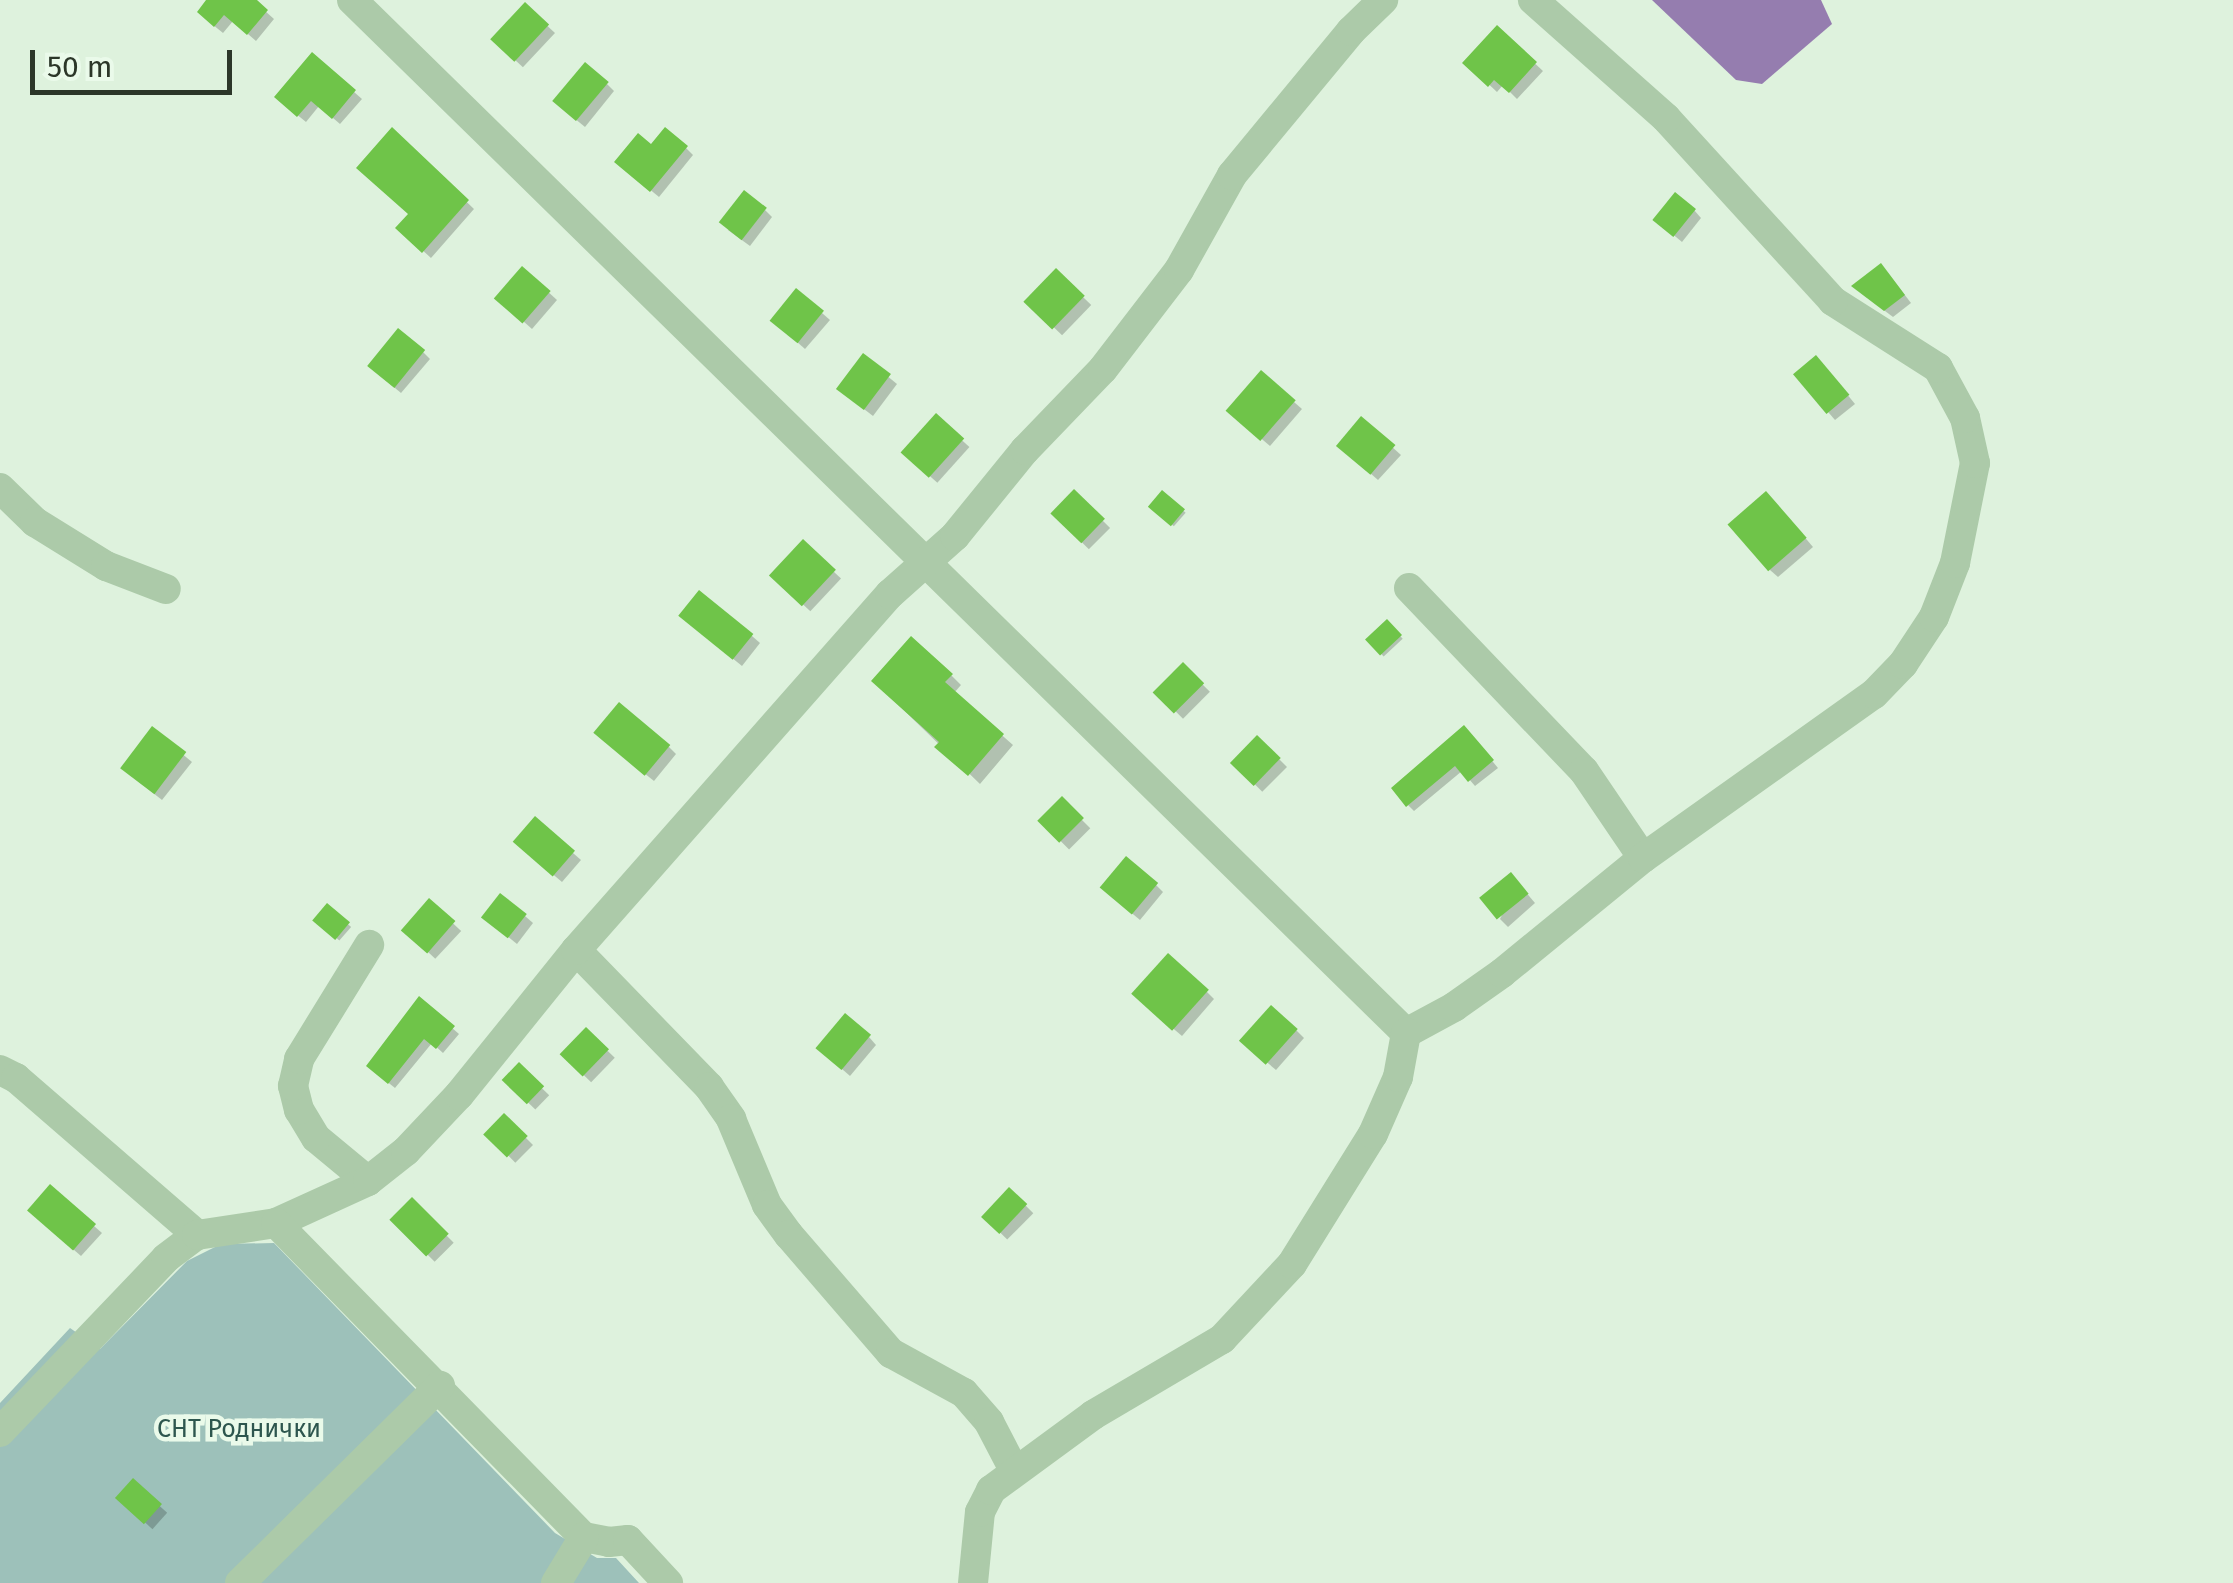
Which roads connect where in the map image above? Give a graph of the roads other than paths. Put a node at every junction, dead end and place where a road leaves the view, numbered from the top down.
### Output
1 (352, 0) edge
2 (1383, 0) edge
3 (1532, 0) edge
4 (0, 488) edge
5 (925, 561) junction
6 (1409, 588) dead end
7 (166, 589) dead end
8 (1643, 858) junction
9 (369, 945) dead end
10 (576, 950) junction
11 (1406, 1033) junction
12 (0, 1070) edge
13 (368, 1180) junction
14 (276, 1223) junction
15 (198, 1235) junction
16 (440, 1386) junction
17 (0, 1432) edge
18 (1014, 1470) junction
19 (584, 1537) junction
20 (240, 1583) edge
21 (556, 1583) edge
22 (668, 1583) edge
23 (973, 1583) edge

1 - 5 street
2 - 5 street
3 - 8 street
4 - 7 street
5 - 10 street
5 - 11 street
6 - 8 street
8 - 11 street
9 - 13 street
10 - 13 street
10 - 18 street
11 - 18 street
12 - 15 street
13 - 14 street
14 - 15 street
14 - 16 street
15 - 17 street
16 - 19 street
16 - 20 street
18 - 23 street
19 - 21 street
19 - 22 street

